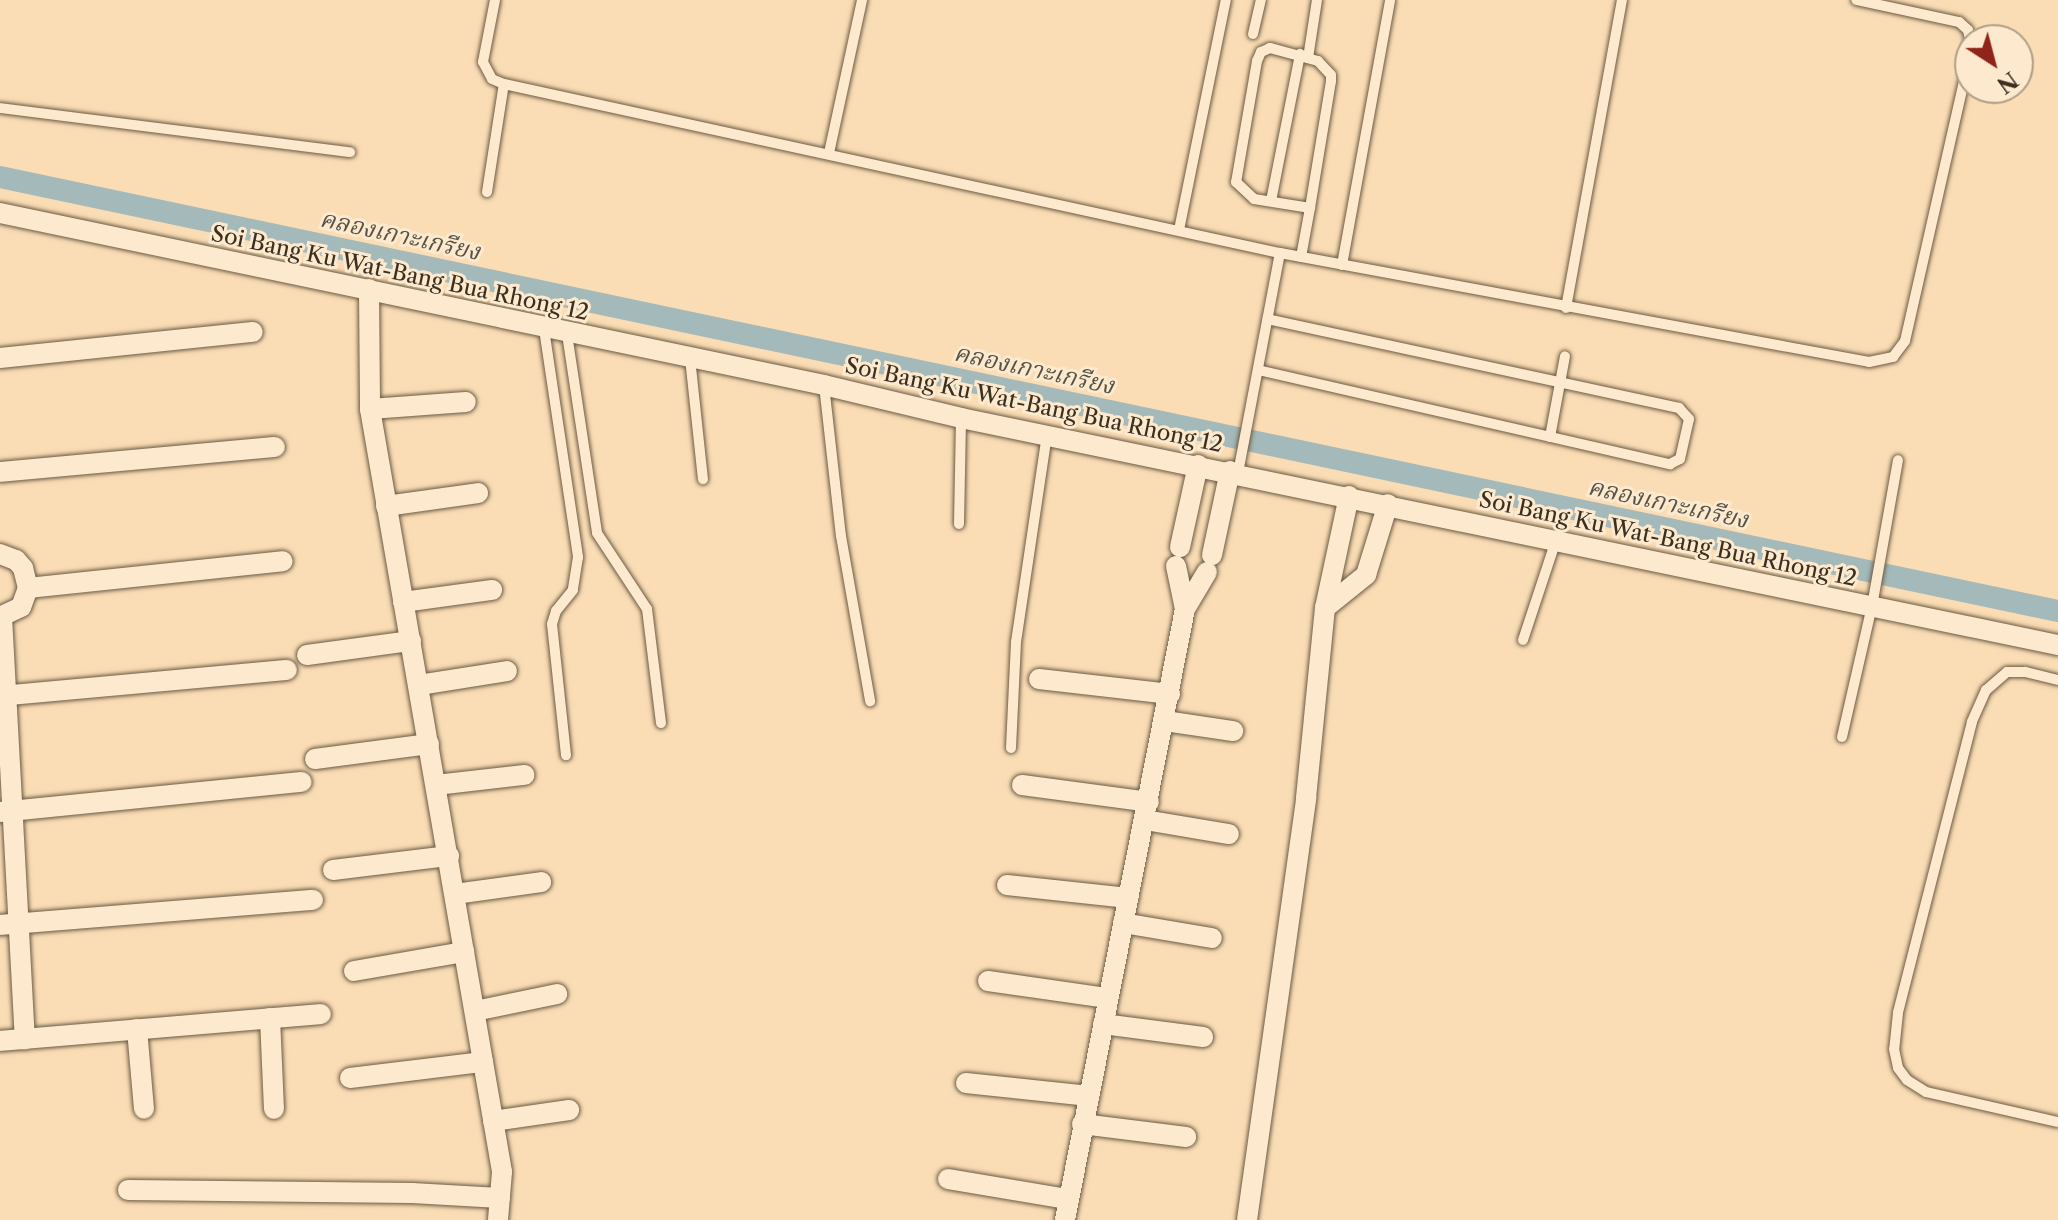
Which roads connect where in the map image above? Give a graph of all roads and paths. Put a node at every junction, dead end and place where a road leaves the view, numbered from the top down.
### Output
1 (495, 0) edge
2 (862, 0) edge
3 (1226, 0) edge
4 (1261, 0) edge
5 (1317, 0) edge
6 (1390, 0) edge
7 (1622, 0) edge
8 (1856, 0) edge
9 (1253, 34) dead end
10 (1304, 56) junction
11 (504, 84) junction
12 (0, 108) edge
13 (350, 152) dead end
14 (829, 153) junction
15 (487, 192) dead end
16 (1271, 201) junction
17 (1310, 208) junction
18 (0, 213) edge
19 (1179, 230) junction
20 (1280, 253) junction
21 (1301, 257) junction
22 (1342, 265) junction
23 (369, 289) junction
24 (1566, 308) junction
25 (1268, 319) junction
26 (544, 329) junction
27 (253, 332) dead end
28 (567, 334) junction
29 (1565, 356) dead end
30 (0, 358) edge
31 (690, 358) junction
32 (1258, 370) junction
33 (1560, 384) junction
34 (824, 385) junction
35 (466, 402) dead end
36 (370, 409) junction
37 (961, 418) junction
38 (1047, 435) junction
39 (1550, 437) junction
40 (275, 447) dead end
41 (1898, 460) dead end
42 (1198, 465) junction
43 (0, 472) edge
44 (1234, 472) junction
45 (703, 479) dead end
46 (478, 493) dead end
47 (1349, 496) junction
48 (1388, 504) junction
49 (386, 506) junction
50 (959, 524) dead end
51 (1556, 540) junction
52 (0, 554) edge
53 (283, 561) dead end
54 (28, 588) junction
55 (492, 590) dead end
56 (403, 602) junction
57 (1872, 606) junction
58 (1325, 608) junction
59 (1185, 609) junction
60 (1, 617) edge
61 (1523, 640) dead end
62 (411, 641) junction
63 (2058, 645) edge
64 (307, 655) dead end
65 (287, 670) dead end
66 (507, 671) dead end
67 (1039, 679) dead end
68 (2058, 680) edge
69 (419, 685) junction
70 (1170, 694) junction
71 (3, 696) edge
72 (870, 701) dead end
73 (1165, 721) junction
74 (661, 723) dead end
75 (1233, 731) dead end
76 (1842, 737) dead end
77 (429, 744) junction
78 (1011, 748) dead end
79 (566, 755) dead end
80 (315, 759) dead end
81 (524, 775) dead end
82 (302, 782) dead end
83 (436, 785) junction
84 (1022, 785) dead end
85 (1147, 811) junction
86 (7, 812) edge
87 (1229, 834) dead end
88 (449, 856) junction
89 (333, 870) dead end
90 (541, 882) dead end
91 (1007, 885) dead end
92 (455, 894) junction
93 (1128, 898) junction
94 (313, 900) dead end
95 (1123, 923) junction
96 (8, 925) edge
97 (1212, 938) dead end
98 (464, 952) junction
99 (354, 971) dead end
100 (988, 981) dead end
101 (557, 994) dead end
102 (1108, 998) junction
103 (475, 1011) junction
104 (321, 1014) dead end
105 (270, 1018) junction
106 (1103, 1024) junction
107 (137, 1029) junction
108 (1203, 1037) dead end
109 (25, 1039) junction
110 (0, 1041) edge
111 (483, 1062) junction
112 (350, 1078) dead end
113 (966, 1083) dead end
114 (1089, 1096) junction
115 (144, 1109) dead end
116 (274, 1109) dead end
117 (569, 1110) dead end
118 (493, 1121) junction
119 (2058, 1122) edge
120 (1082, 1124) junction
121 (1186, 1137) dead end
122 (948, 1179) dead end
123 (128, 1190) dead end
124 (500, 1198) junction
125 (1066, 1210) edge
126 (498, 1220) edge
127 (1247, 1220) edge

1 - 11 lane
2 - 14 lane
3 - 19 lane
4 - 9 lane
5 - 10 lane
6 - 22 lane
7 - 24 lane
8 - 24 lane
10 - 16 lane
10 - 16 lane
10 - 17 lane
11 - 14 lane
11 - 15 lane
12 - 13 lane
14 - 19 lane
16 - 17 lane
17 - 21 lane
18 - 23 street, Soi Bang Ku Wat-Bang Bua Rhong 12
19 - 20 lane
20 - 21 lane
20 - 25 lane
21 - 22 lane
22 - 24 lane
23 - 26 street, Soi Bang Ku Wat-Bang Bua Rhong 12
23 - 36 street
25 - 32 lane
25 - 33 lane
26 - 28 street, Soi Bang Ku Wat-Bang Bua Rhong 12
26 - 79 lane
27 - 30 street
28 - 31 street, Soi Bang Ku Wat-Bang Bua Rhong 12
28 - 74 lane
29 - 33 lane
31 - 34 street, Soi Bang Ku Wat-Bang Bua Rhong 12
31 - 45 lane
32 - 39 lane
32 - 44 lane
33 - 39 lane
33 - 39 lane
34 - 37 street, Soi Bang Ku Wat-Bang Bua Rhong 12
34 - 72 lane
35 - 36 street
36 - 49 street
37 - 38 street, Soi Bang Ku Wat-Bang Bua Rhong 12
37 - 50 lane
38 - 42 street, Soi Bang Ku Wat-Bang Bua Rhong 12
38 - 78 lane
40 - 43 street
41 - 57 lane
42 - 44 street, Soi Bang Ku Wat-Bang Bua Rhong 12
42 - 59 street
44 - 47 street, Soi Bang Ku Wat-Bang Bua Rhong 12
44 - 59 street
46 - 49 street
47 - 48 street, Soi Bang Ku Wat-Bang Bua Rhong 12
47 - 58 street
48 - 51 street, Soi Bang Ku Wat-Bang Bua Rhong 12
48 - 58 street
49 - 56 street
51 - 57 street, Soi Bang Ku Wat-Bang Bua Rhong 12
51 - 61 lane
52 - 54 street
53 - 54 street
54 - 60 street
55 - 56 street
56 - 62 street
57 - 63 street, Soi Bang Ku Wat-Bang Bua Rhong 12
57 - 76 lane
58 - 127 street
59 - 70 street
60 - 71 street
62 - 64 street
62 - 69 street
65 - 71 street
66 - 69 street
67 - 70 street
68 - 119 lane
69 - 77 street
70 - 73 street
71 - 86 street
73 - 75 street
73 - 85 street
77 - 80 street
77 - 83 street
81 - 83 street
82 - 86 street
83 - 88 street
84 - 85 street
85 - 87 street
85 - 93 street
86 - 96 street
88 - 89 street
88 - 92 street
90 - 92 street
91 - 93 street
92 - 98 street
93 - 95 street
94 - 96 street
95 - 97 street
95 - 102 street
96 - 109 street
98 - 99 street
98 - 103 street
100 - 102 street
101 - 103 street
102 - 106 street
103 - 111 street
104 - 105 street
105 - 107 street
105 - 116 street
106 - 108 street
106 - 114 street
107 - 109 street
107 - 115 street
109 - 110 street
111 - 112 street
111 - 118 street
113 - 114 street
114 - 120 street
117 - 118 street
118 - 124 street
120 - 121 street
120 - 125 street
122 - 125 street
123 - 124 street
124 - 126 street

